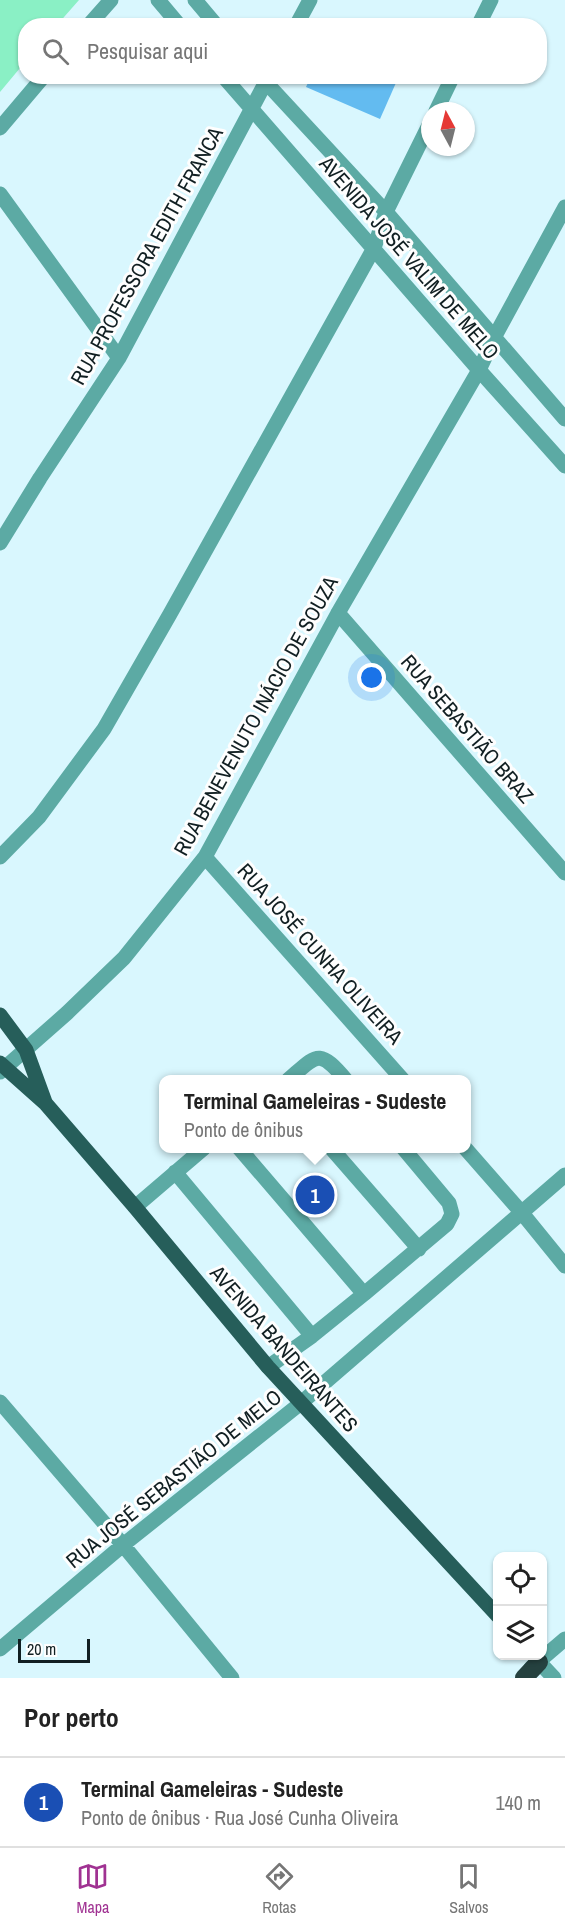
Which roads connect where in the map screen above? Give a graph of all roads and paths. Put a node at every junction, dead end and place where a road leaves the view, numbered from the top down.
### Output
1 (111, 0) edge
2 (158, 0) edge
3 (195, 0) edge
4 (310, 0) edge
5 (491, 0) edge
6 (95, 18) edge
7 (173, 18) edge
8 (210, 18) edge
9 (300, 18) edge
10 (482, 18) edge
11 (38, 84) edge
12 (230, 84) edge
13 (263, 84) edge
14 (270, 84) edge
15 (449, 84) edge
16 (440, 102) edge
17 (252, 110) junction
18 (0, 128) edge
19 (421, 141) edge
20 (0, 194) edge
21 (565, 207) edge
22 (386, 212) junction
23 (374, 248) junction
24 (495, 336) junction
25 (119, 358) junction
26 (479, 370) junction
27 (565, 419) edge
28 (565, 466) edge
29 (0, 543) edge
30 (338, 613) junction
31 (0, 857) edge
32 (205, 857) junction
33 (565, 873) edge
34 (0, 1015) edge
35 (26, 1050) junction
36 (1, 1068) edge
37 (294, 1075) edge
38 (342, 1075) edge
39 (399, 1075) edge
40 (46, 1104) junction
41 (199, 1153) edge
42 (242, 1153) edge
43 (335, 1153) edge
44 (407, 1153) edge
45 (469, 1153) edge
46 (175, 1172) junction
47 (565, 1175) edge
48 (135, 1208) junction
49 (522, 1213) junction
50 (419, 1249) junction
51 (565, 1266) edge
52 (364, 1294) junction
53 (312, 1336) junction
54 (268, 1367) junction
55 (0, 1402) edge
56 (301, 1403) junction
57 (123, 1545) junction
58 (493, 1611) edge
59 (565, 1639) edge
60 (0, 1649) edge
61 (547, 1652) edge
62 (536, 1660) edge
63 (536, 1660) edge
64 (538, 1660) edge
65 (232, 1678) edge
66 (517, 1678) edge
67 (524, 1678) edge
68 (554, 1678) edge

1 - 6 street
2 - 7 street
3 - 8 street
4 - 9 street
5 - 10 street
11 - 18 street
12 - 17 street, AVENIDA JOSÉ VALIM DE MELO
13 - 17 street, RUA PROFESSORA EDITH FRANCA
14 - 22 street, AVENIDA JOSÉ VALIM DE MELO
15 - 16 street
17 - 23 street, AVENIDA JOSÉ VALIM DE MELO
17 - 25 street, RUA PROFESSORA EDITH FRANCA
19 - 22 street
20 - 25 street
21 - 24 street
22 - 23 street
22 - 24 street, AVENIDA JOSÉ VALIM DE MELO
23 - 26 street, AVENIDA JOSÉ VALIM DE MELO
23 - 31 street
24 - 26 street, RUA BENEVENUTO INÁCIO DE SOUZA
24 - 27 street, AVENIDA JOSÉ VALIM DE MELO
25 - 29 street, RUA PROFESSORA EDITH FRANCA
26 - 28 street, AVENIDA JOSÉ VALIM DE MELO
26 - 30 street, RUA BENEVENUTO INÁCIO DE SOUZA
30 - 32 street, RUA BENEVENUTO INÁCIO DE SOUZA
30 - 33 street, RUA SEBASTIÃO BRAZ
32 - 35 street, RUA BENEVENUTO INÁCIO DE SOUZA
32 - 39 street, RUA JOSÉ CUNHA OLIVEIRA
34 - 35 main road, AVENIDA BANDEIRANTES
35 - 36 street, RUA BENEVENUTO INÁCIO DE SOUZA
35 - 40 main road, AVENIDA BANDEIRANTES
36 - 40 main road, AVENIDA BANDEIRANTES
37 - 38 street
40 - 48 main road, AVENIDA BANDEIRANTES
41 - 46 street
42 - 52 street
43 - 50 street
44 - 50 street
45 - 49 street
46 - 48 street
46 - 53 street
47 - 49 street, RUA JOSÉ SEBASTIÃO DE MELO
48 - 54 main road, AVENIDA BANDEIRANTES
49 - 51 street
49 - 56 street, RUA JOSÉ SEBASTIÃO DE MELO
50 - 52 street
52 - 53 street
53 - 54 street
54 - 56 main road, AVENIDA BANDEIRANTES
55 - 57 street
56 - 57 street, RUA JOSÉ SEBASTIÃO DE MELO
56 - 58 main road, AVENIDA BANDEIRANTES
57 - 60 street, RUA JOSÉ SEBASTIÃO DE MELO
57 - 65 street
59 - 61 street
62 - 66 street
63 - 67 highway
64 - 68 street

